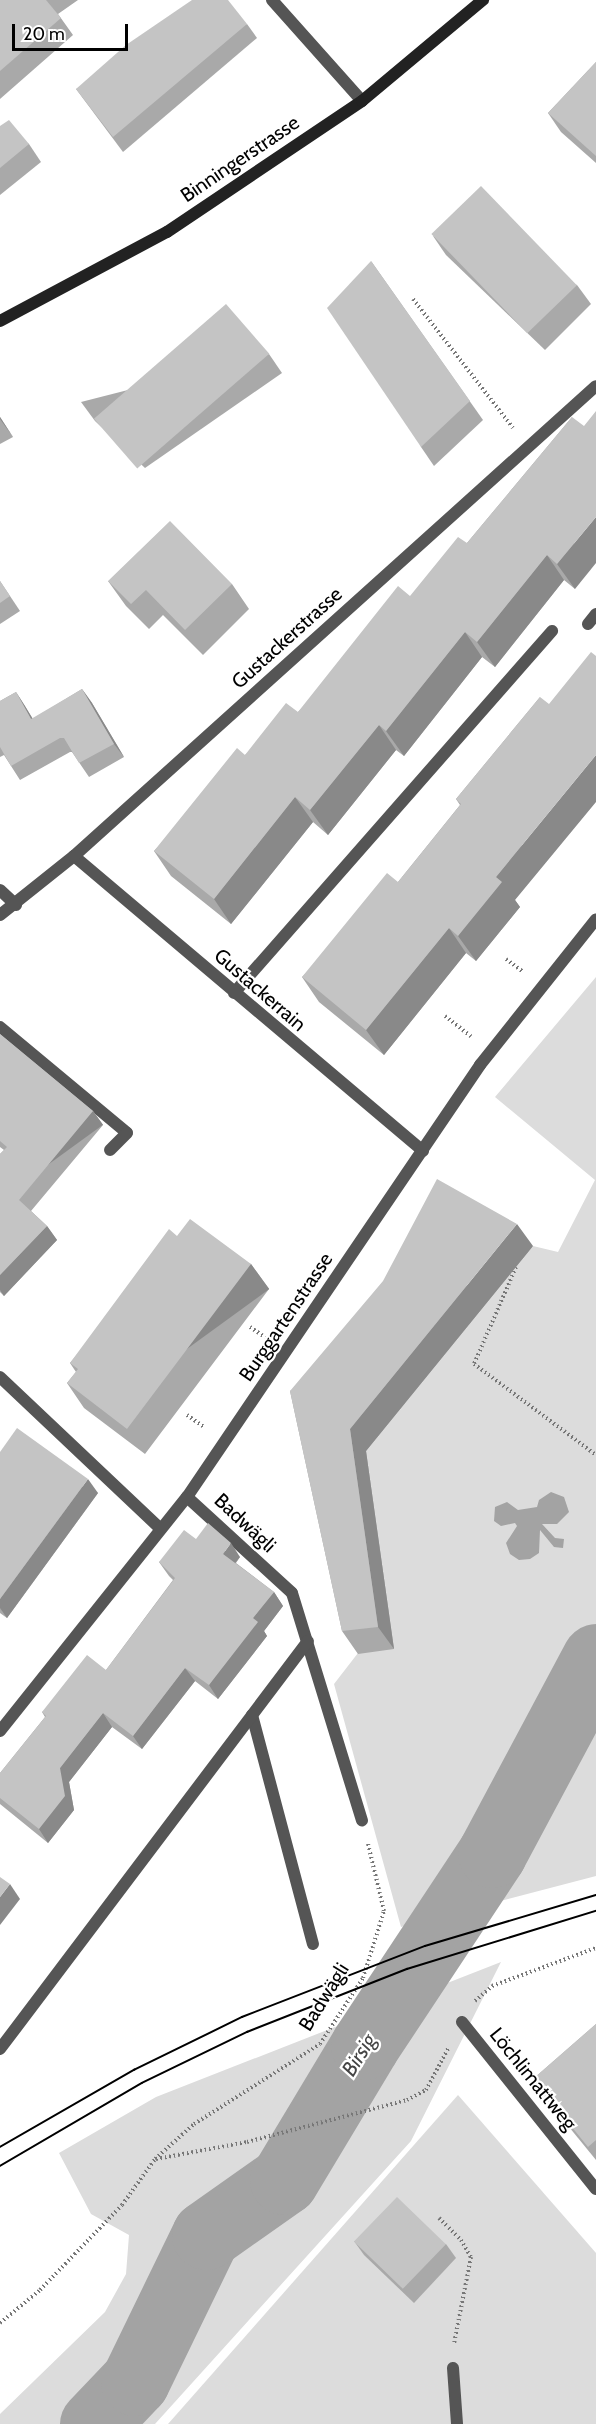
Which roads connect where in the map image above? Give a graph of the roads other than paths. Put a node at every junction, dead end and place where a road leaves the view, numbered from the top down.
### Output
1 (272, 0) edge
2 (483, 0) edge
3 (362, 101) junction
4 (0, 321) edge
5 (596, 386) edge
6 (596, 614) edge
7 (588, 624) dead end
8 (552, 631) dead end
9 (74, 856) junction
10 (0, 890) edge
11 (16, 905) junction
12 (0, 915) edge
13 (596, 919) edge
14 (234, 993) junction
15 (0, 1027) edge
16 (110, 1150) dead end
17 (423, 1151) junction
18 (0, 1377) edge
19 (187, 1497) junction
20 (161, 1529) junction
21 (308, 1641) junction
22 (252, 1715) junction
23 (1, 1726) edge
24 (362, 1820) road end
25 (312, 1944) dead end
26 (462, 2022) road end
27 (0, 2049) edge
28 (596, 2189) edge
29 (453, 2368) road end
30 (457, 2424) edge

1 - 3 street
2 - 3 main road, Binningerstrasse
3 - 4 main road, Binningerstrasse
5 - 9 street, Gustackerstrasse
6 - 7 street
8 - 14 street
9 - 11 street, Gustackerstrasse
9 - 14 street, Gustackerrain
10 - 11 street
11 - 12 street, Gustackerstrasse
13 - 17 street, Burggartenstrasse
14 - 17 street, Gustackerrain
15 - 16 street
17 - 19 street, Burggartenstrasse
18 - 20 street
19 - 20 street, Burggartenstrasse
19 - 21 street, Badwägli
20 - 23 street, Burggartenstrasse
21 - 22 street
21 - 24 street, Badwägli
22 - 25 street
22 - 27 street
26 - 28 street, Löchlimattweg
29 - 30 street

